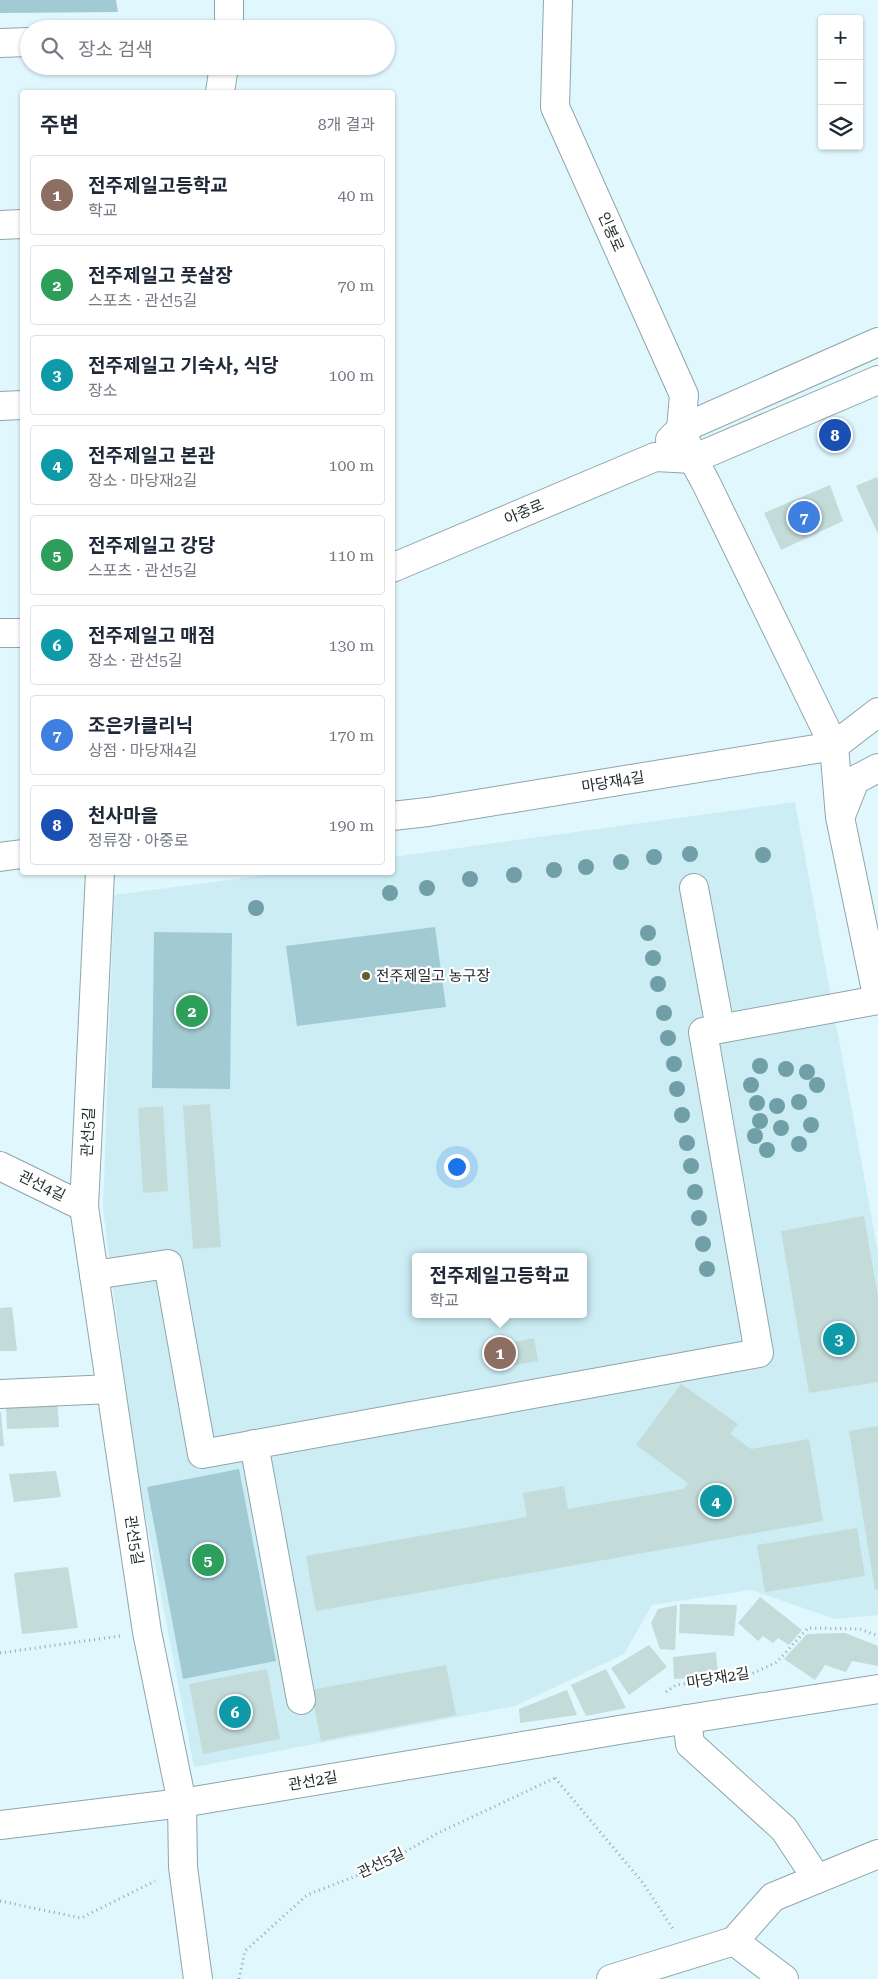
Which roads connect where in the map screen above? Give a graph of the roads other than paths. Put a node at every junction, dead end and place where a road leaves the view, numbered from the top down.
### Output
1 (229, 0) edge
2 (558, 0) edge
3 (230, 20) edge
4 (20, 42) edge
5 (0, 43) edge
6 (223, 75) edge
7 (220, 90) edge
8 (20, 224) edge
9 (0, 225) edge
10 (878, 342) edge
11 (878, 380) edge
12 (0, 406) edge
13 (20, 406) edge
14 (681, 429) junction
15 (655, 456) junction
16 (693, 459) junction
17 (395, 567) edge
18 (0, 633) edge
19 (20, 633) edge
20 (878, 712) edge
21 (834, 746) junction
22 (878, 768) edge
23 (395, 816) edge
24 (840, 817) junction
25 (20, 854) edge
26 (0, 856) edge
27 (100, 875) edge
28 (694, 888) dead end
29 (878, 1000) edge
30 (720, 1028) junction
31 (0, 1166) edge
32 (84, 1207) junction
33 (94, 1275) junction
34 (111, 1390) junction
35 (0, 1394) edge
36 (254, 1444) junction
37 (878, 1689) edge
38 (301, 1700) dead end
39 (687, 1719) junction
40 (182, 1803) junction
41 (0, 1825) edge
42 (878, 1854) edge
43 (816, 1879) junction
44 (734, 1940) junction
45 (673, 1965) edge
46 (198, 1979) edge
47 (611, 1979) edge
48 (784, 1979) edge

1 - 3 street
2 - 14 street, 인봉로
4 - 5 street
6 - 7 street
8 - 9 street
10 - 14 street, 아중로
11 - 16 street, 아중로
12 - 13 street
14 - 15 street, 아중로
14 - 16 street, 인봉로
15 - 16 street, 아중로
15 - 17 street, 아중로
16 - 21 street
18 - 19 street
20 - 21 street, 마당재4길
21 - 23 street, 마당재4길
21 - 24 street
22 - 24 street
24 - 29 street
25 - 26 street
27 - 32 street, 관선5길
28 - 30 street
29 - 30 street
30 - 36 street
31 - 32 street, 관선4길
32 - 33 street, 관선5길
33 - 34 street, 관선5길
33 - 36 street
34 - 35 street
34 - 40 street, 관선5길
36 - 38 street
37 - 39 street
39 - 40 street, 관선2길
39 - 43 street
40 - 41 street, 관선2길
40 - 46 street, 관선5길
42 - 43 street
43 - 44 street
44 - 45 street
44 - 48 street
45 - 47 street

